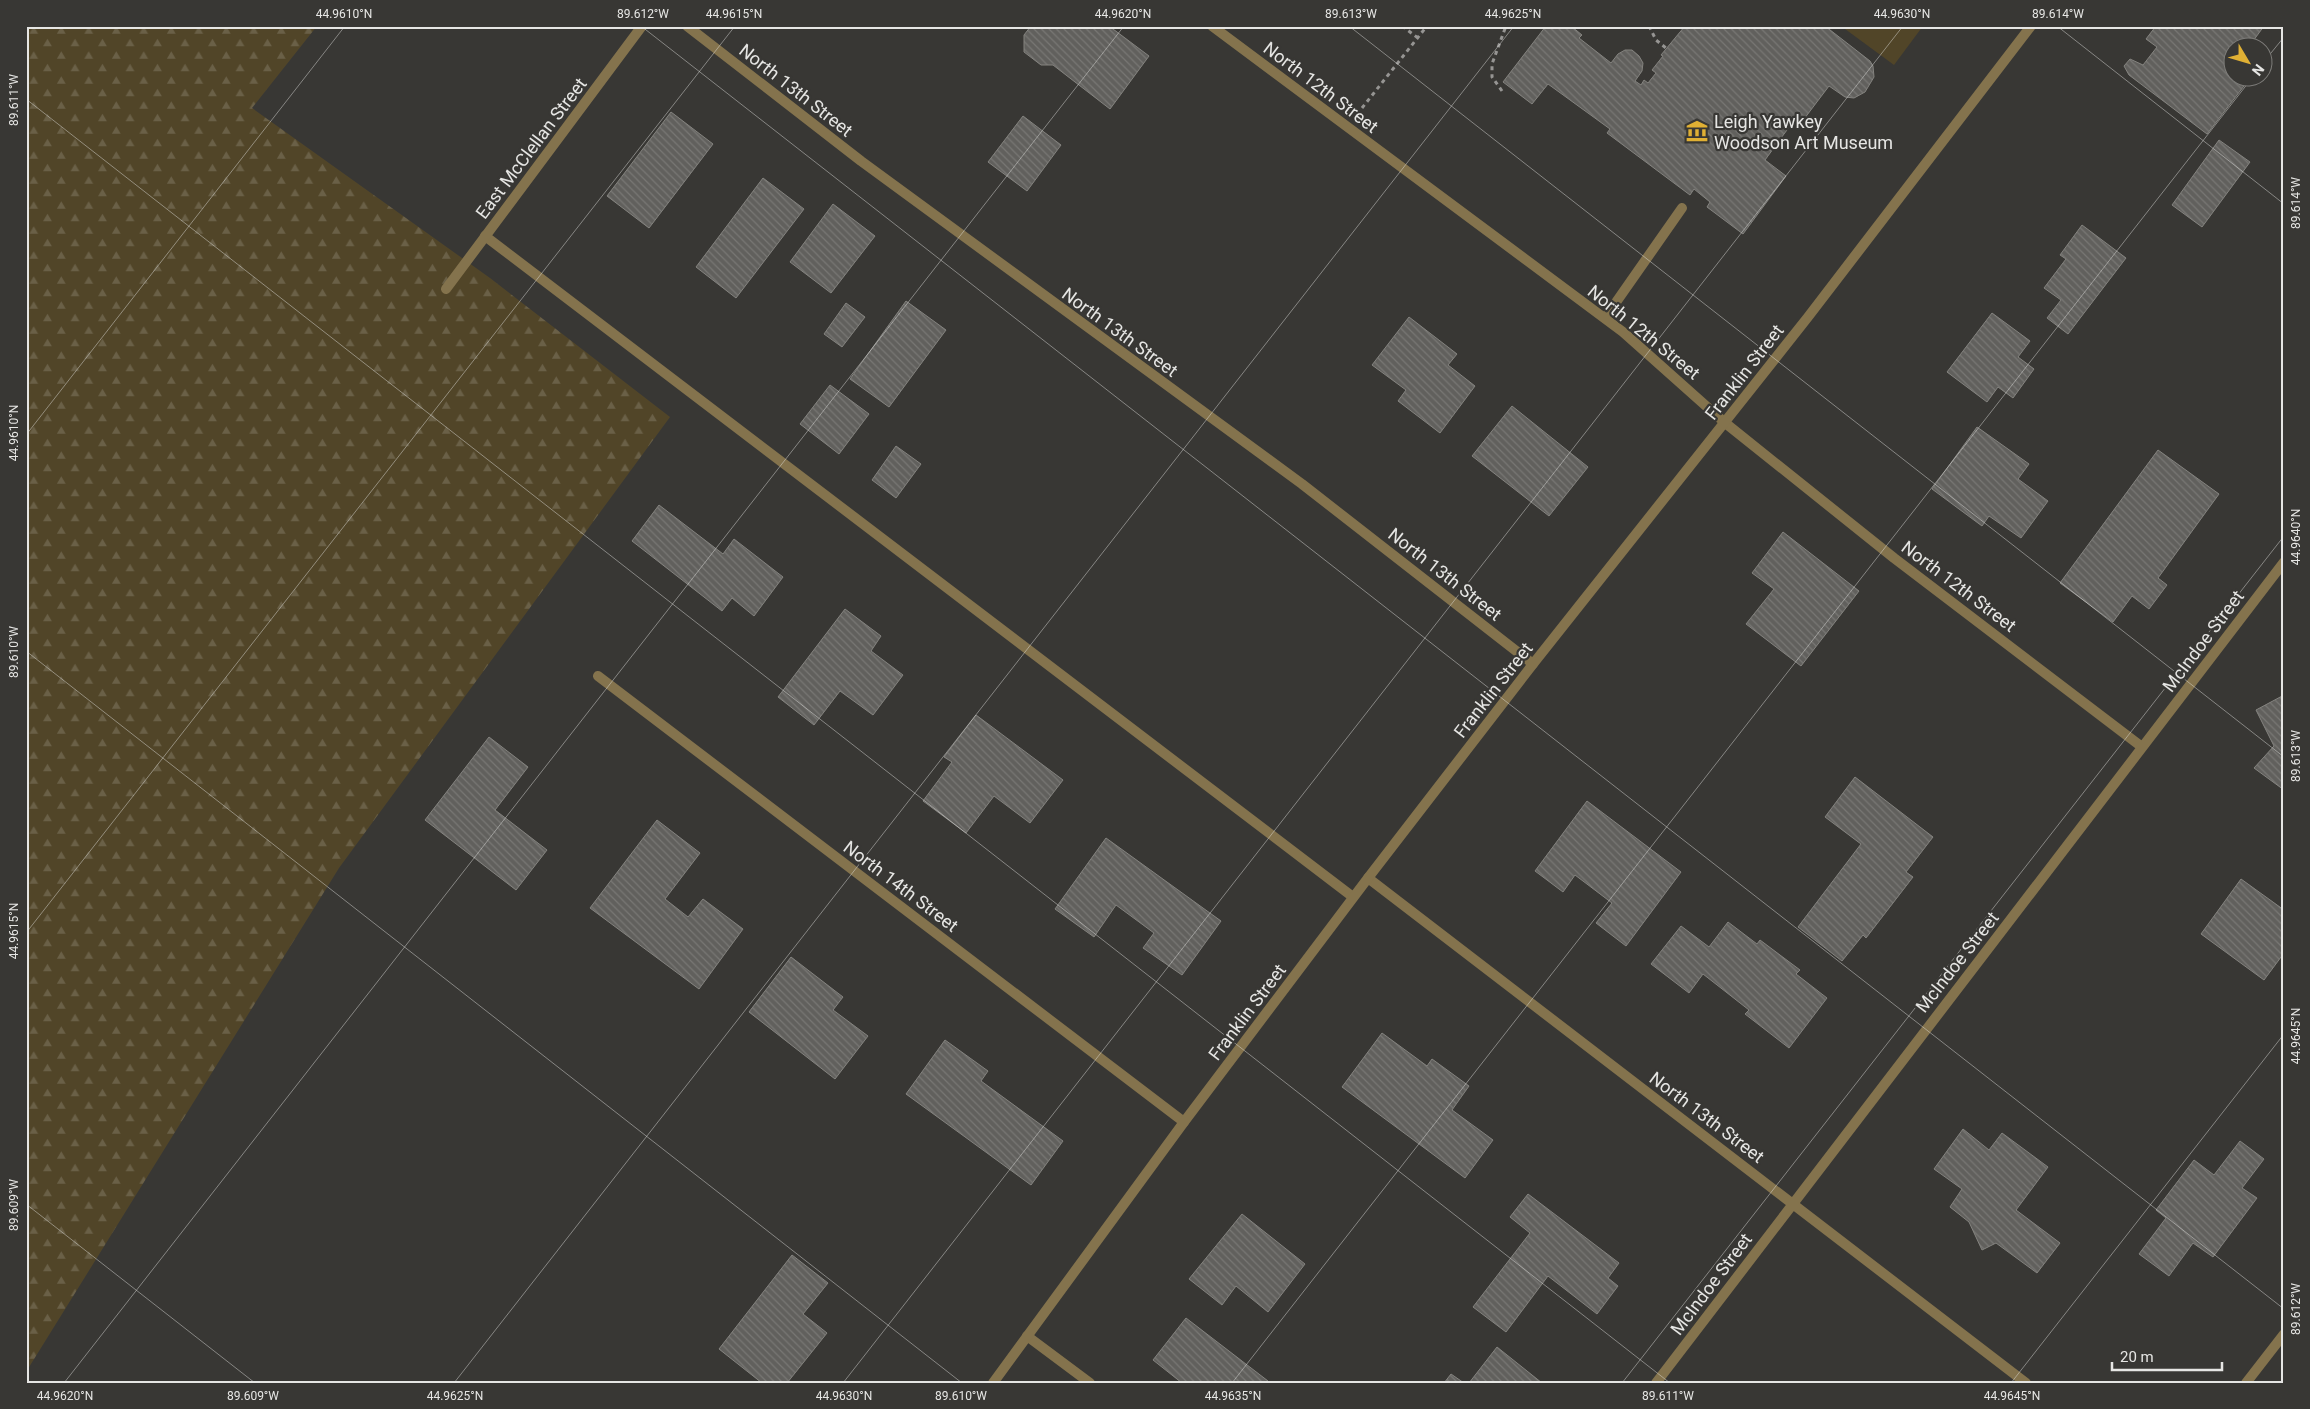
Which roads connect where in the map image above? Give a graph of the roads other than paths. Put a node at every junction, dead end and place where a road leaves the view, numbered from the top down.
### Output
1 (642, 26) edge
2 (688, 26) edge
3 (1212, 26) edge
4 (2031, 26) edge
5 (1682, 208) dead end
6 (485, 236) junction
7 (446, 289) dead end
8 (1605, 318) junction
9 (1724, 422) junction
10 (2284, 562) edge
11 (1534, 664) junction
12 (598, 676) dead end
13 (2142, 747) junction
14 (1368, 878) junction
15 (1353, 898) junction
16 (1184, 1122) junction
17 (1792, 1203) junction
18 (2284, 1334) edge
19 (1027, 1336) junction
20 (993, 1383) edge
21 (1090, 1383) edge
22 (1656, 1383) edge
23 (2026, 1383) edge
24 (2246, 1383) edge

1 - 6 street, East McClellan Street
2 - 11 street, North 13th Street
3 - 8 street, North 12th Street
4 - 9 street, Franklin Street
5 - 8 street
6 - 7 street, East McClellan Street
6 - 15 street
8 - 9 street, North 12th Street
9 - 11 street, Franklin Street
9 - 13 street, North 12th Street
10 - 13 street, McIndoe Street
11 - 14 street, Franklin Street
12 - 16 street, North 14th Street
13 - 17 street, McIndoe Street
14 - 15 street, Franklin Street
14 - 17 street, North 13th Street
15 - 16 street, Franklin Street
16 - 19 street, Franklin Street
17 - 22 street, McIndoe Street
17 - 23 street, North 13th Street
18 - 24 street
19 - 20 street, Franklin Street
19 - 21 street

